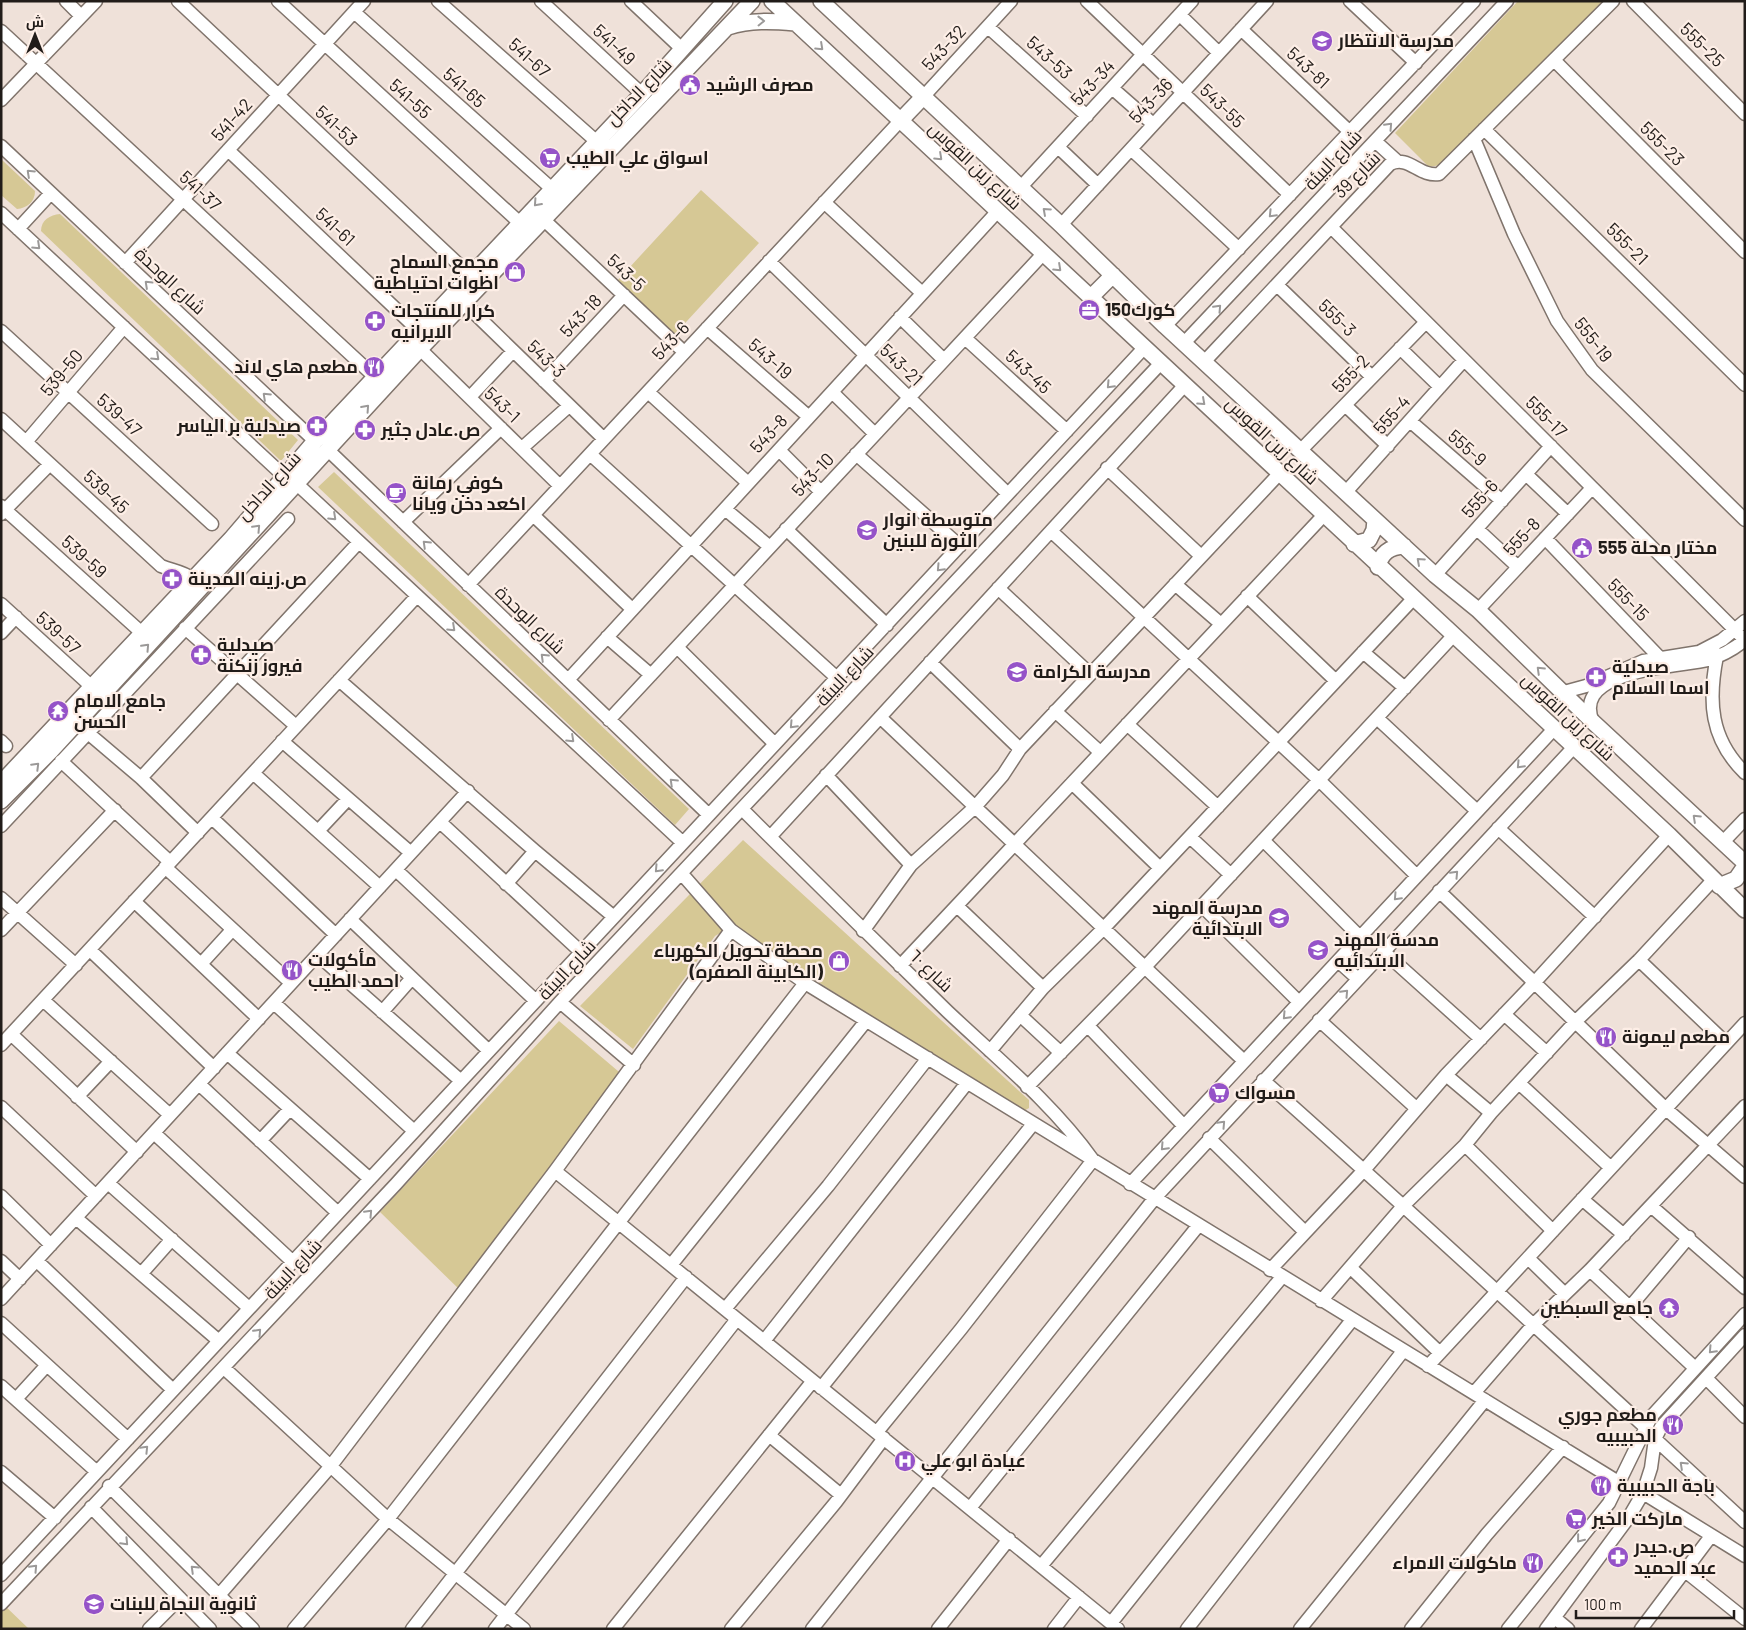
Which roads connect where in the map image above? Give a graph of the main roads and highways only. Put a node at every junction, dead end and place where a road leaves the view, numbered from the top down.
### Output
1 (752, 1) edge
2 (772, 1) edge
3 (821, 1) edge
4 (722, 3) edge
5 (795, 23) junction
6 (728, 27) junction
7 (924, 96) junction
8 (900, 121) junction
9 (1113, 275) junction
10 (1090, 298) junction
11 (291, 480) junction
12 (1375, 520) junction
13 (1354, 544) junction
14 (1404, 546) junction
15 (1378, 567) junction
16 (197, 584) junction
17 (1, 783) edge
18 (1, 801) edge
19 (1745, 864) edge
20 (1716, 883) junction
21 (1743, 902) edge

1 - 6 main road, شارع الداخل
2 - 5 main road, شارع زين القوس
3 - 7 main road, شارع زين القوس
4 -> 11 main road, شارع الداخل
6 -> 5 main road
5 -> 8 main road, شارع زين القوس
11 -> 6 main road, شارع الداخل
7 - 8 main road
9 -> 7 main road, شارع زين القوس
8 -> 10 main road, شارع زين القوس
9 - 10 main road
9 - 12 main road, شارع زين القوس
10 -> 13 main road, شارع زين القوس
11 - 16 main road, شارع الداخل
12 - 13 main road
12 - 14 main road, شارع زين القوس
13 - 15 main road, شارع زين القوس
14 - 15 main road
19 -> 14 main road, شارع زين القوس
15 - 20 main road, شارع زين القوس
16 - 17 main road, شارع الداخل
18 -> 16 main road, شارع الداخل
19 - 20 main road
20 - 21 main road, شارع زين القوس

